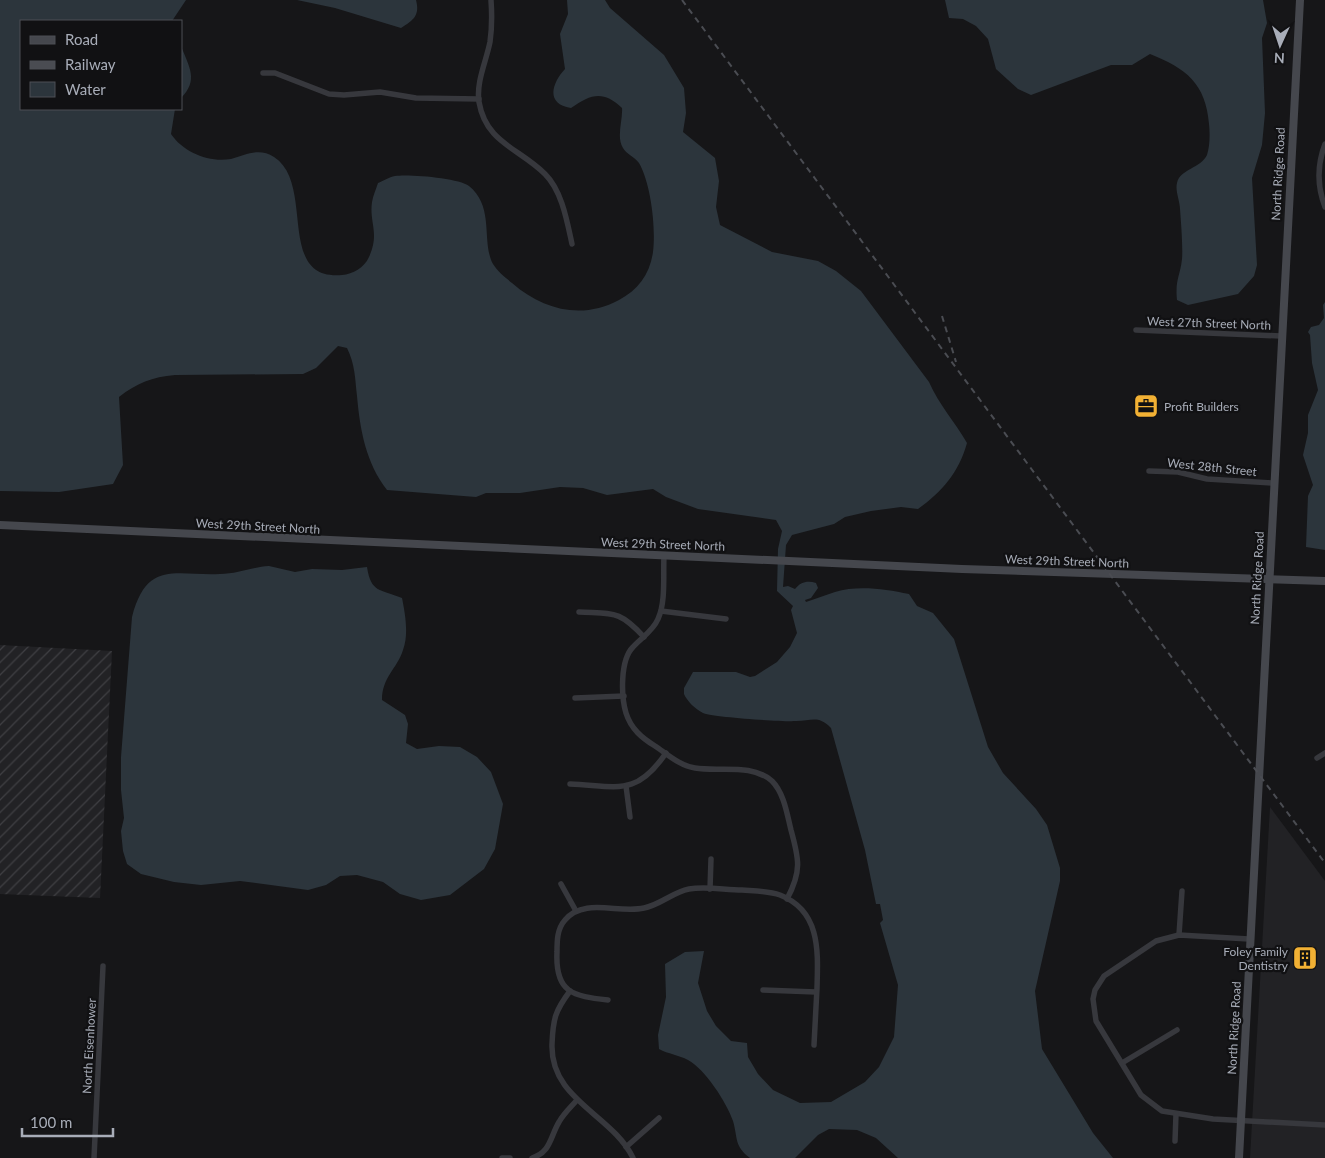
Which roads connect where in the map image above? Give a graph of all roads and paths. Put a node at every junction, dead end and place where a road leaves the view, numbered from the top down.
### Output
1 (491, 0) edge
2 (1300, 0) edge
3 (263, 72) dead end
4 (479, 99) junction
5 (1325, 144) edge
6 (1325, 207) edge
7 (572, 244) dead end
8 (1136, 330) dead end
9 (1281, 336) junction
10 (1149, 471) dead end
11 (1272, 483) junction
12 (0, 525) edge
13 (664, 555) junction
14 (1268, 579) junction
15 (1325, 581) edge
16 (661, 611) junction
17 (579, 612) dead end
18 (726, 619) dead end
19 (644, 637) junction
20 (624, 696) junction
21 (574, 698) dead end
22 (666, 753) junction
23 (1325, 753) edge
24 (1317, 758) dead end
25 (570, 784) dead end
26 (626, 786) junction
27 (630, 817) dead end
28 (711, 859) dead end
29 (560, 884) dead end
30 (710, 889) junction
31 (1182, 891) dead end
32 (787, 898) junction
33 (576, 911) junction
34 (1180, 935) junction
35 (1249, 939) junction
36 (103, 966) dead end
37 (763, 990) dead end
38 (570, 991) junction
39 (816, 992) junction
40 (608, 1000) dead end
41 (1176, 1030) dead end
42 (814, 1045) dead end
43 (1122, 1063) junction
44 (577, 1100) junction
45 (1176, 1114) junction
46 (659, 1118) dead end
47 (1240, 1120) junction
48 (1325, 1125) edge
49 (1175, 1141) dead end
50 (626, 1147) junction
51 (94, 1158) edge
52 (502, 1158) edge
53 (510, 1158) edge
54 (532, 1158) edge
55 (633, 1158) edge
56 (1238, 1158) edge

1 - 4 street
2 - 9 main road, North Ridge Road
3 - 4 street
4 - 7 street
5 - 6 street
8 - 9 street, West 27th Street North
9 - 11 main road, North Ridge Road
10 - 11 street, West 28th Street
11 - 14 main road, North Ridge Road
12 - 13 main road, West 29th Street North
13 - 14 main road, West 29th Street North
13 - 16 street
14 - 15 main road, West 29th Street North
14 - 35 main road, North Ridge Road
16 - 18 street
16 - 19 street
17 - 19 street
19 - 20 street
20 - 21 street
20 - 22 street
22 - 26 street
22 - 32 street
23 - 24 street
25 - 26 street
26 - 27 street
28 - 30 street
29 - 33 street
30 - 32 street
30 - 33 street
31 - 34 street
32 - 39 street
33 - 38 street
34 - 35 street
34 - 43 street
35 - 47 main road, North Ridge Road
36 - 51 street, North Eisenhower
37 - 39 street
38 - 40 street
38 - 44 street
39 - 42 street
41 - 43 street
43 - 45 street
44 - 50 street
44 - 54 street
45 - 47 street
45 - 49 street
46 - 50 street
47 - 48 street
47 - 56 main road, North Ridge Road
50 - 55 street
52 - 53 street

